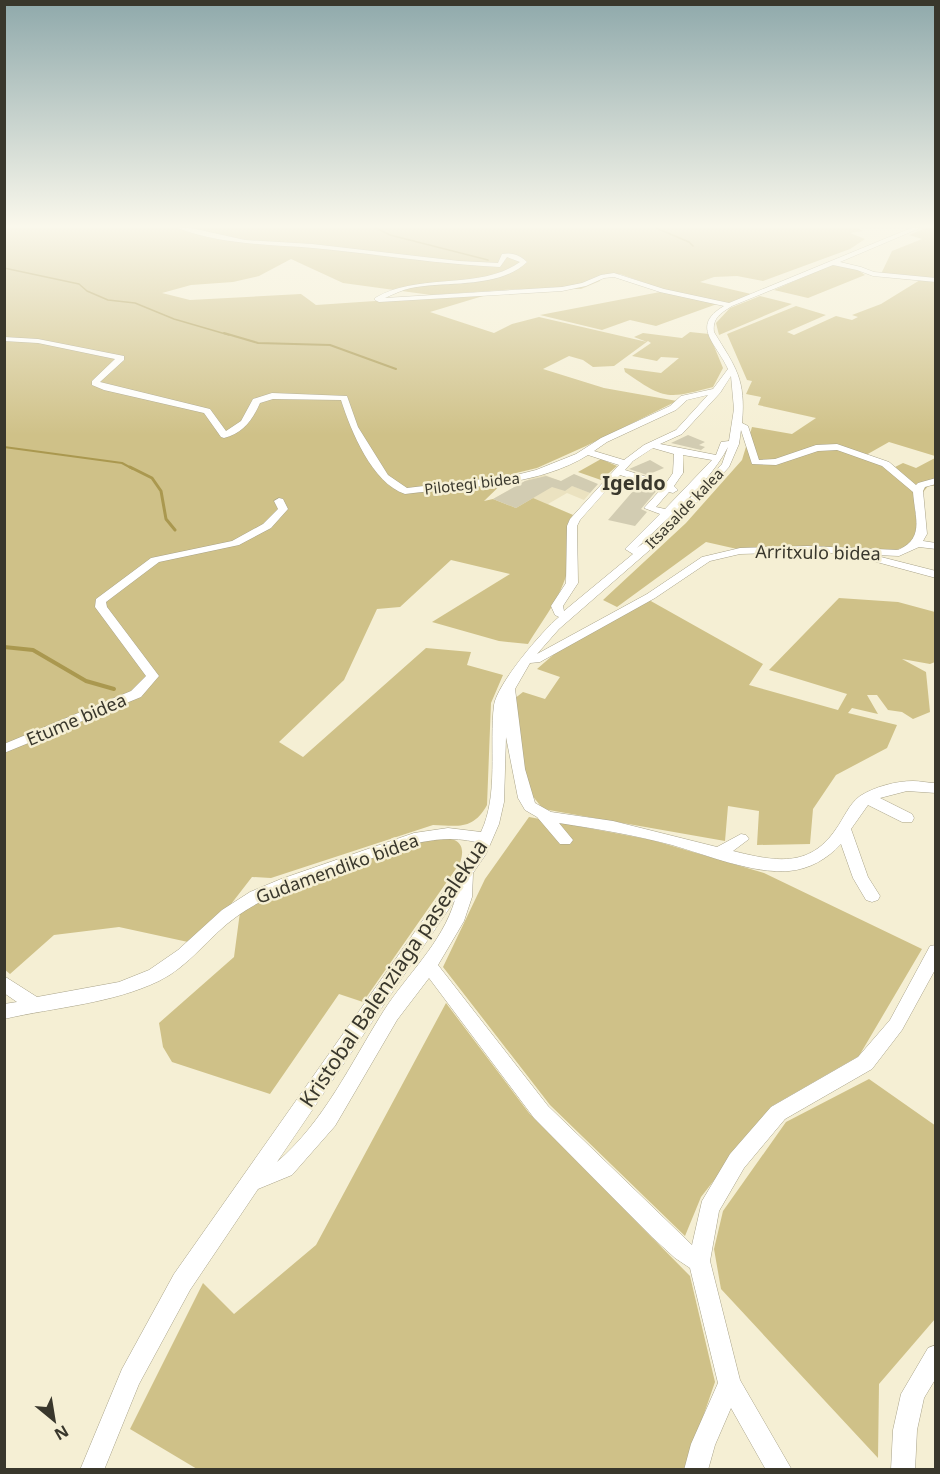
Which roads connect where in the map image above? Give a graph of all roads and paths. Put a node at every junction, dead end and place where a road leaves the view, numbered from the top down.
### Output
1 (381, 297) edge
2 (432, 297) edge
3 (690, 297) edge
4 (750, 297) edge
5 (730, 305) junction
6 (4, 339) edge
7 (732, 369) junction
8 (718, 388) junction
9 (738, 388) junction
10 (736, 424) junction
11 (734, 444) junction
12 (653, 445) junction
13 (586, 451) junction
14 (679, 452) junction
15 (719, 458) junction
16 (622, 467) junction
17 (936, 481) edge
18 (672, 489) junction
19 (918, 491) junction
20 (279, 501) dead end
21 (666, 512) junction
22 (915, 543) junction
23 (936, 546) edge
24 (641, 553) junction
25 (857, 553) junction
26 (936, 575) edge
27 (566, 615) junction
28 (526, 660) junction
29 (509, 689) junction
30 (4, 749) edge
31 (936, 788) edge
32 (867, 798) junction
33 (542, 814) junction
34 (907, 818) dead end
35 (844, 830) junction
36 (485, 839) junction
37 (741, 839) dead end
38 (566, 840) dead end
39 (718, 852) junction
40 (465, 871) junction
41 (872, 896) dead end
42 (936, 951) edge
43 (429, 965) junction
44 (4, 983) edge
45 (33, 1004) junction
46 (4, 1012) edge
47 (249, 1183) junction
48 (699, 1261) junction
49 (936, 1356) edge
50 (730, 1384) junction
51 (92, 1470) edge
52 (696, 1470) edge
53 (780, 1470) edge
54 (903, 1470) edge

1 - 2 street
3 - 5 street
4 - 5 street
5 - 7 street, Itsasalde kalea
6 - 13 street, Pilotegi bidea
7 - 8 street
7 - 9 street, Itsasalde kalea
8 - 9 street
8 - 12 street
8 - 13 street
9 - 10 street, Itsasalde kalea
10 - 11 street, Itsasalde kalea
10 - 19 street
11 - 15 street
11 - 24 street, Itsasalde kalea
12 - 14 street
12 - 16 street
13 - 16 street
14 - 15 street
14 - 18 street
15 - 21 street
16 - 18 street
16 - 27 street
17 - 19 street
18 - 21 street
19 - 22 street
20 - 30 street, Etume bidea
21 - 24 street
22 - 23 street
22 - 25 street, Arritxulo bidea
24 - 27 street, Itsasalde kalea
25 - 26 street
25 - 28 street, Arritxulo bidea
27 - 28 street, Kristobal Balenziaga pasealekua
28 - 29 street, Kristobal Balenziaga pasealekua
29 - 33 street
29 - 36 street, Kristobal Balenziaga pasealekua
31 - 32 street
32 - 34 street
32 - 35 street
33 - 38 street
33 - 39 street
35 - 39 street
35 - 41 street
36 - 40 street, Kristobal Balenziaga pasealekua
36 - 45 street, Gudamendiko bidea
37 - 39 street
40 - 43 street
40 - 47 street, Kristobal Balenziaga pasealekua
42 - 48 street
43 - 47 street
43 - 48 street
44 - 45 street
45 - 46 street, Gudamendiko bidea
47 - 51 street, Kristobal Balenziaga pasealekua
48 - 50 street
49 - 54 street
50 - 52 street
50 - 53 street

